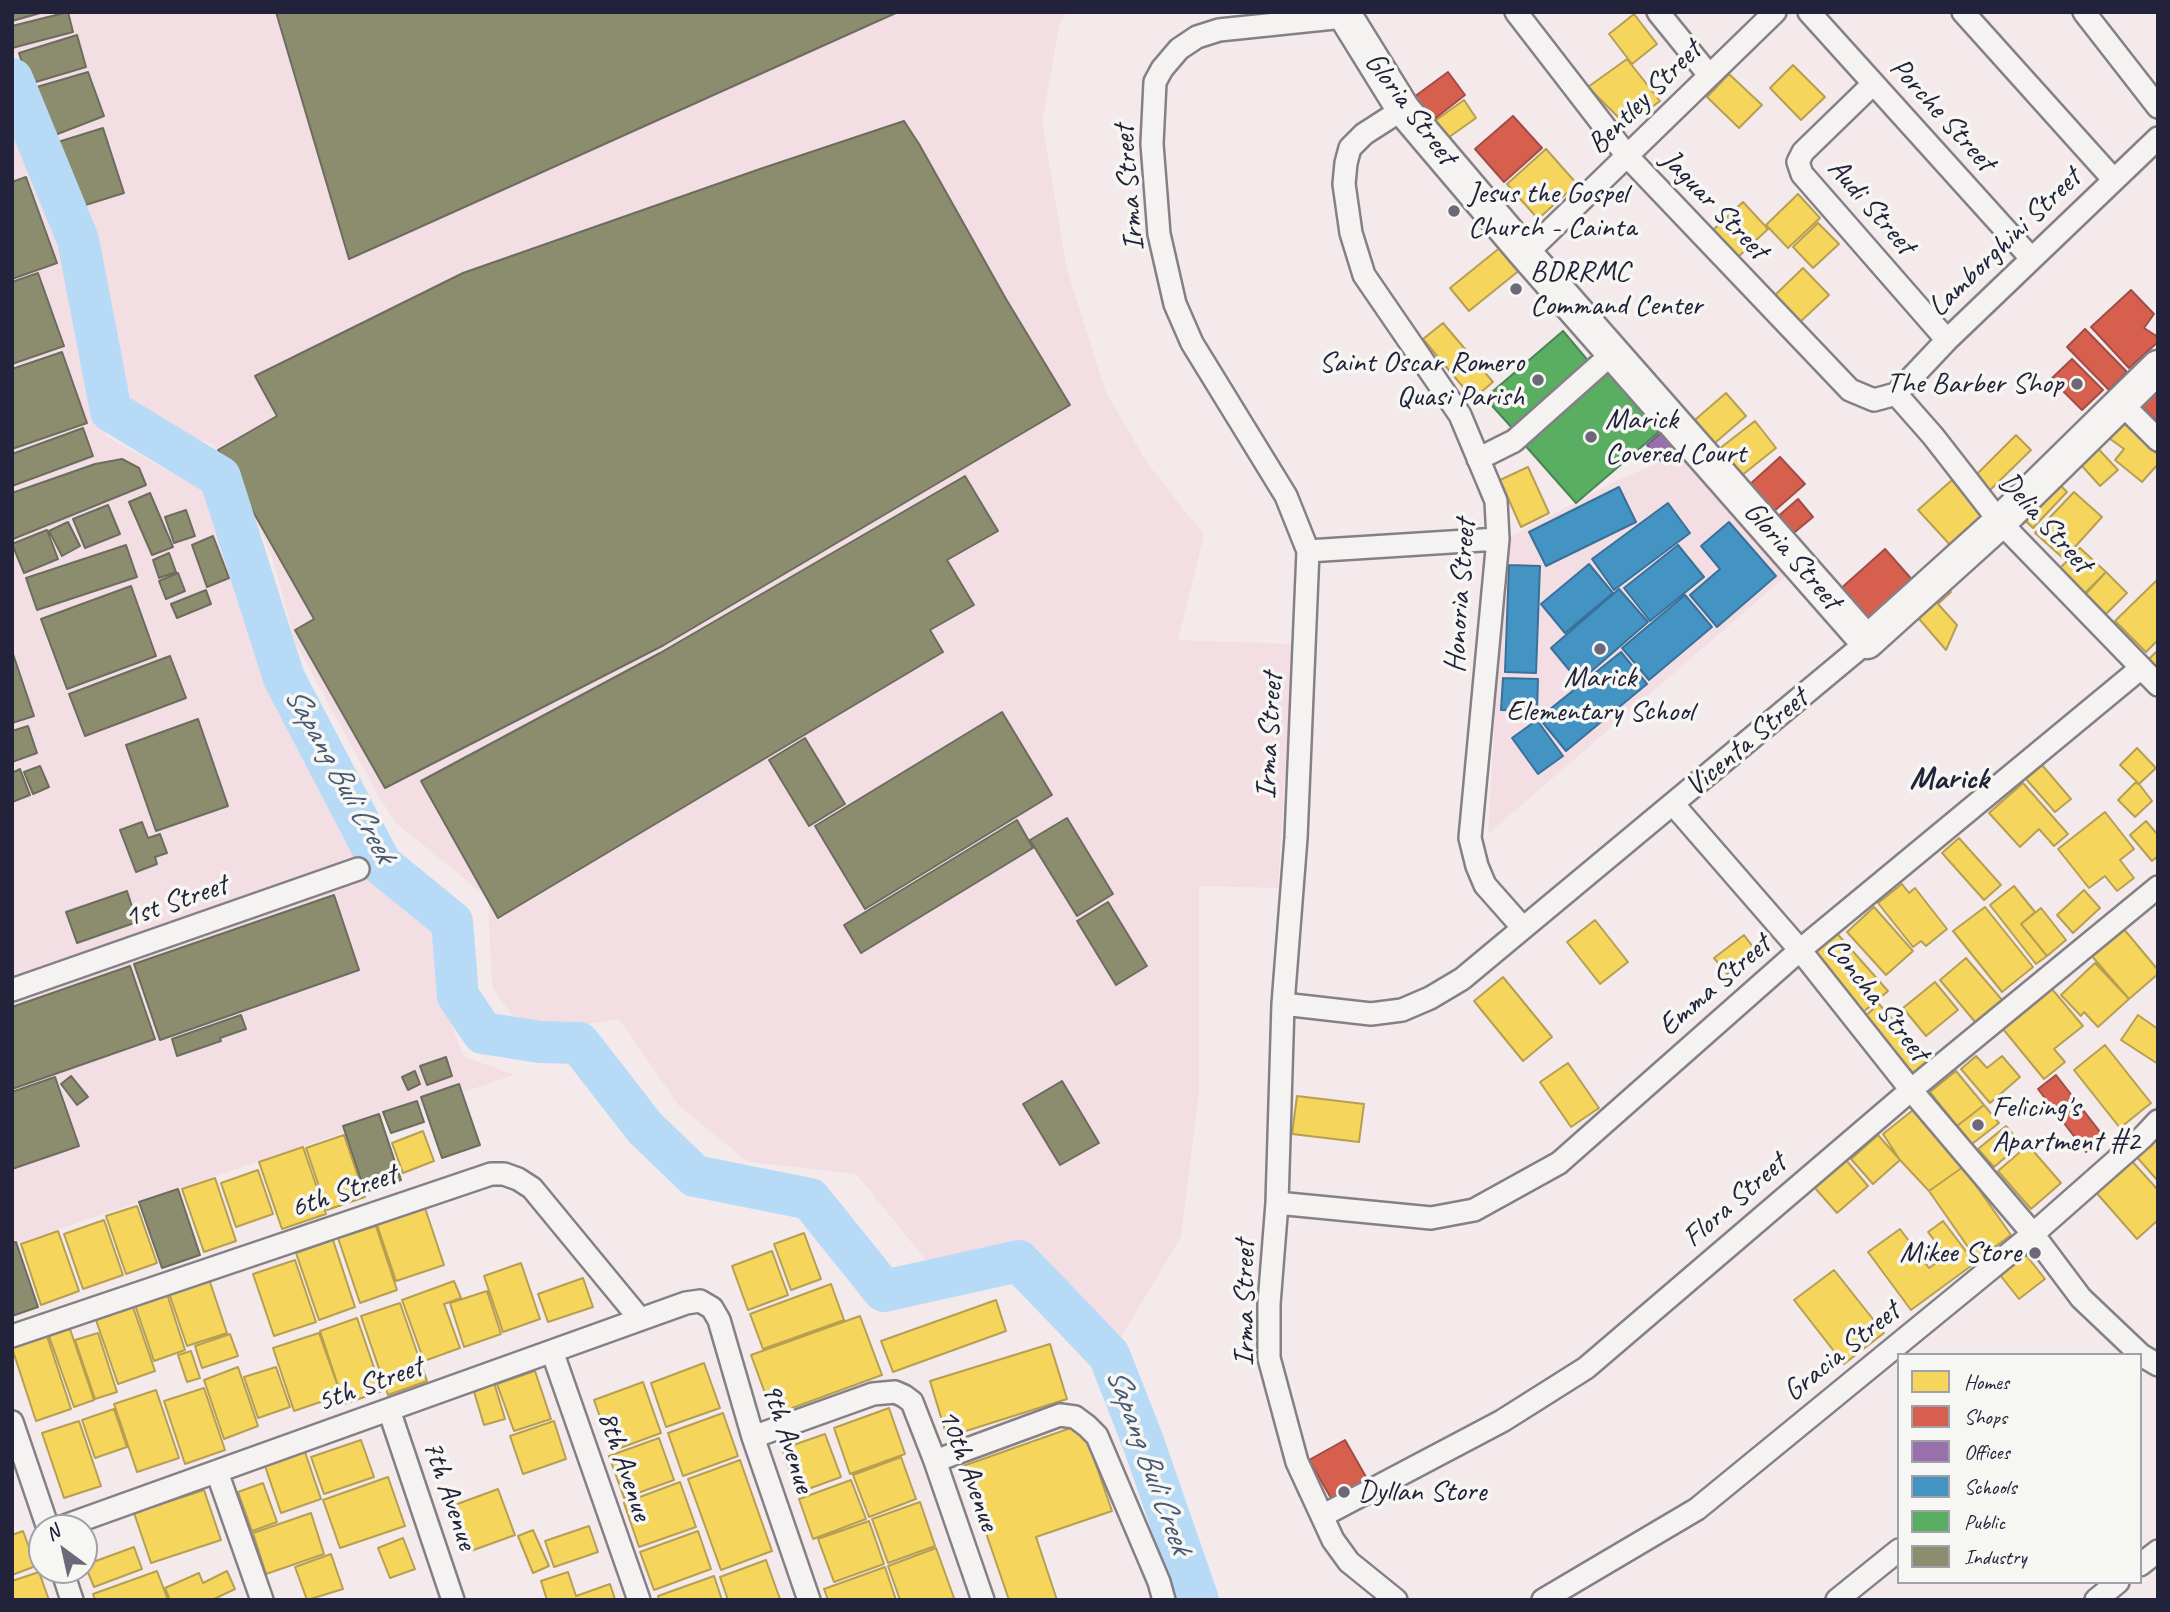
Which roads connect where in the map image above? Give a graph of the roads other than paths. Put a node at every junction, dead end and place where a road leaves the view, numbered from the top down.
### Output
1 (1516, 12) edge
2 (1658, 12) edge
3 (1775, 12) edge
4 (1809, 12) edge
5 (1964, 12) edge
6 (2084, 12) edge
7 (1343, 14) edge
8 (1709, 75) junction
9 (1873, 84) junction
10 (2158, 107) edge
11 (1403, 108) junction
12 (2158, 138) edge
13 (1628, 157) junction
14 (2113, 180) junction
15 (1526, 254) junction
16 (2031, 258) junction
17 (1947, 340) junction
18 (1614, 352) junction
19 (2158, 367) edge
20 (1896, 394) junction
21 (2122, 404) junction
22 (2158, 440) edge
23 (1478, 459) junction
24 (2000, 522) junction
25 (1498, 539) junction
26 (1308, 551) junction
27 (1867, 642) junction
28 (2141, 668) junction
29 (2158, 685) edge
30 (1673, 804) junction
31 (358, 869) dead end
32 (2158, 887) edge
33 (1522, 929) junction
34 (1801, 950) junction
35 (12, 990) edge
36 (1283, 1004) junction
37 (1911, 1090) junction
38 (2158, 1121) edge
39 (1277, 1203) junction
40 (2033, 1234) junction
41 (701, 1301) joint
42 (640, 1319) junction
43 (12, 1336) edge
44 (552, 1351) junction
45 (2140, 1353) edge
46 (389, 1410) junction
47 (12, 1422) edge
48 (753, 1437) junction
49 (935, 1461) junction
50 (217, 1472) junction
51 (43, 1514) edge
52 (98, 1514) edge
53 (1322, 1516) junction
54 (2158, 1551) edge
55 (1897, 1552) edge
56 (2142, 1563) edge
57 (2116, 1584) edge
58 (262, 1600) edge
59 (453, 1600) edge
60 (639, 1600) edge
61 (809, 1600) edge
62 (983, 1600) edge
63 (1164, 1600) edge
64 (1396, 1600) edge
65 (1543, 1600) edge
66 (1836, 1600) edge
67 (2096, 1600) edge

1 - 13 street, Jaguar Street
2 - 8 street
3 - 8 street, Bentley Street
4 - 9 street, Porche Street
5 - 14 street
6 - 10 street
7 - 11 street, Gloria Street
7 - 26 street, Irma Street
8 - 13 street, Bentley Street
9 - 16 street, Porche Street
9 - 17 street, Audi Street
11 - 15 street, Gloria Street
11 - 23 street, Honoria Street
12 - 14 street, Lamborghini Street
13 - 15 street, Bentley Street
13 - 20 street, Jaguar Street
14 - 16 street, Lamborghini Street
15 - 18 street, Gloria Street
16 - 17 street, Lamborghini Street
17 - 20 street, Lamborghini Street
18 - 23 street
18 - 27 street, Gloria Street
19 - 21 street, Vicenta Street
20 - 24 street, Delia Street
21 - 22 street
21 - 24 street, Vicenta Street
23 - 25 street, Honoria Street
24 - 27 street, Vicenta Street
24 - 28 street, Delia Street
25 - 26 street
25 - 33 street, Honoria Street
26 - 36 street, Irma Street
27 - 30 street, Vicenta Street
28 - 29 street, Delia Street
28 - 34 street, Emma Street
30 - 33 street, Vicenta Street
30 - 34 street, Concha Street
31 - 35 street, 1st Street
32 - 37 street, Flora Street
33 - 36 street, Vicenta Street
34 - 37 street, Concha Street
34 - 39 street, Emma Street
36 - 39 street, Irma Street
37 - 40 street, Concha Street
37 - 53 street, Flora Street
38 - 40 street, Gracia Street
39 - 53 street, Irma Street
40 - 45 street, Concha Street
40 - 65 street, Gracia Street
41 - 42 street, 5th Street
41 - 48 street, 9th Avenue
42 - 43 street, 6th Street
42 - 44 street, 5th Street
44 - 46 street, 5th Street
44 - 60 street, 8th Avenue
46 - 50 street, 5th Street
46 - 59 street, 7th Avenue
47 - 51 street
48 - 49 street, 10th Avenue
48 - 61 street, 9th Avenue
49 - 62 street, 10th Avenue
49 - 63 street
50 - 52 street, 5th Street
50 - 58 street
53 - 64 street, Irma Street
54 - 56 street
55 - 66 street
57 - 67 street

